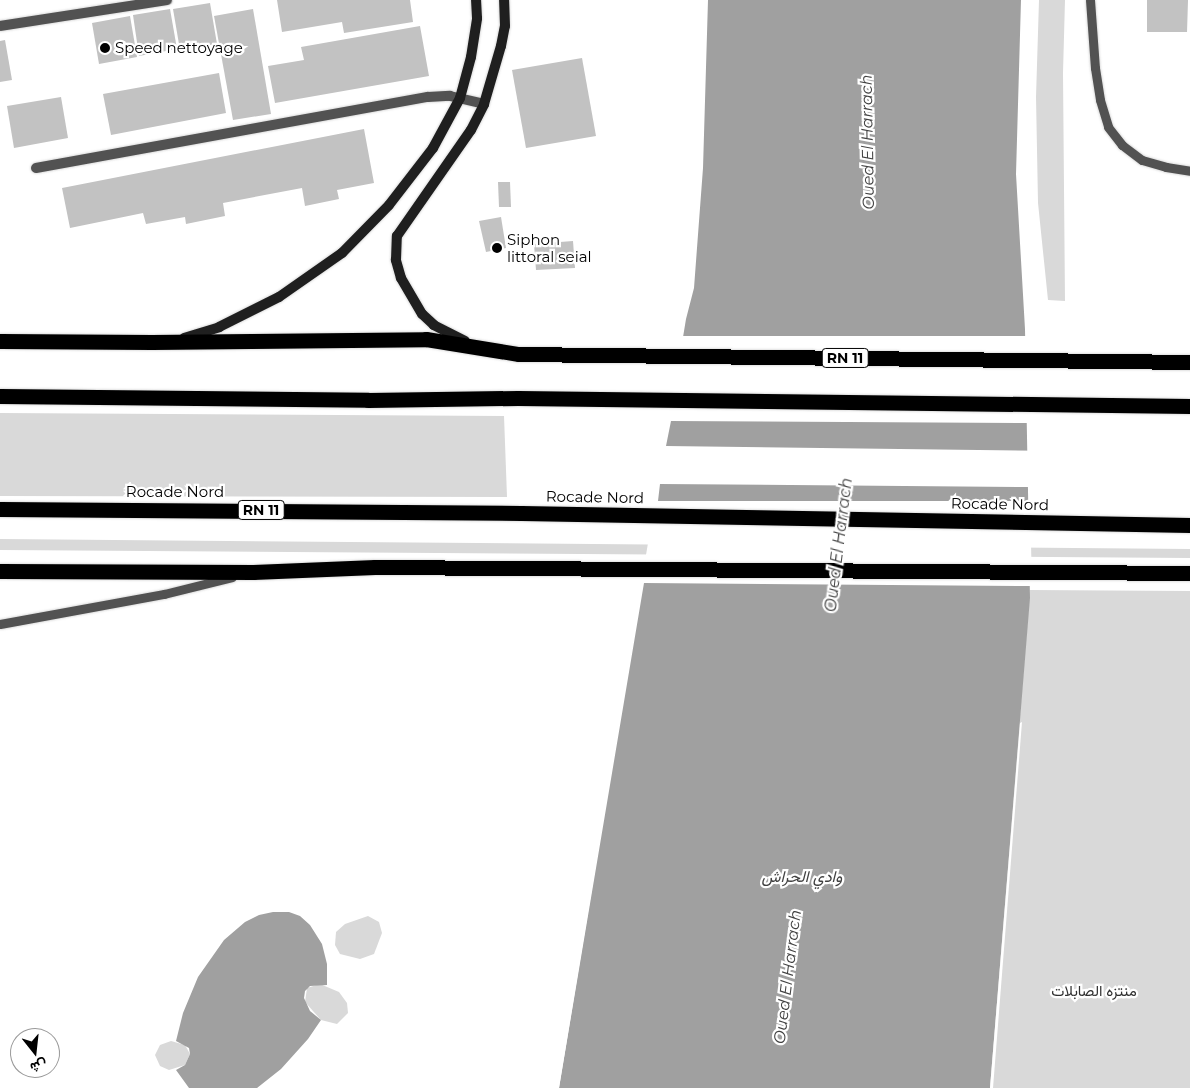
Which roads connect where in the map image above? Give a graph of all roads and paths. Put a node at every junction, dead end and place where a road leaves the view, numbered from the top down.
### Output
1 (167, 0) edge
2 (476, 0) edge
3 (504, 0) edge
4 (1090, 0) edge
5 (0, 26) edge
6 (460, 98) junction
7 (484, 104) junction
8 (36, 168) dead end
9 (1190, 171) edge
10 (0, 341) edge
11 (152, 342) junction
12 (482, 347) junction
13 (1190, 362) edge
14 (0, 396) edge
15 (1190, 406) edge
16 (0, 509) edge
17 (1190, 525) edge
18 (0, 571) edge
19 (253, 572) junction
20 (1190, 573) edge
21 (0, 624) edge

1 - 5 street
2 - 6 main road
3 - 7 main road
4 - 9 lane
6 - 7 street
6 - 8 street
6 - 11 main road
7 - 12 main road
10 - 11 highway, RN 11
11 - 12 highway, RN 11
12 - 13 highway, RN 11
14 - 15 highway
16 - 17 highway, Rocade Nord / RN 11
18 - 19 highway
19 - 20 highway
19 - 21 lane

